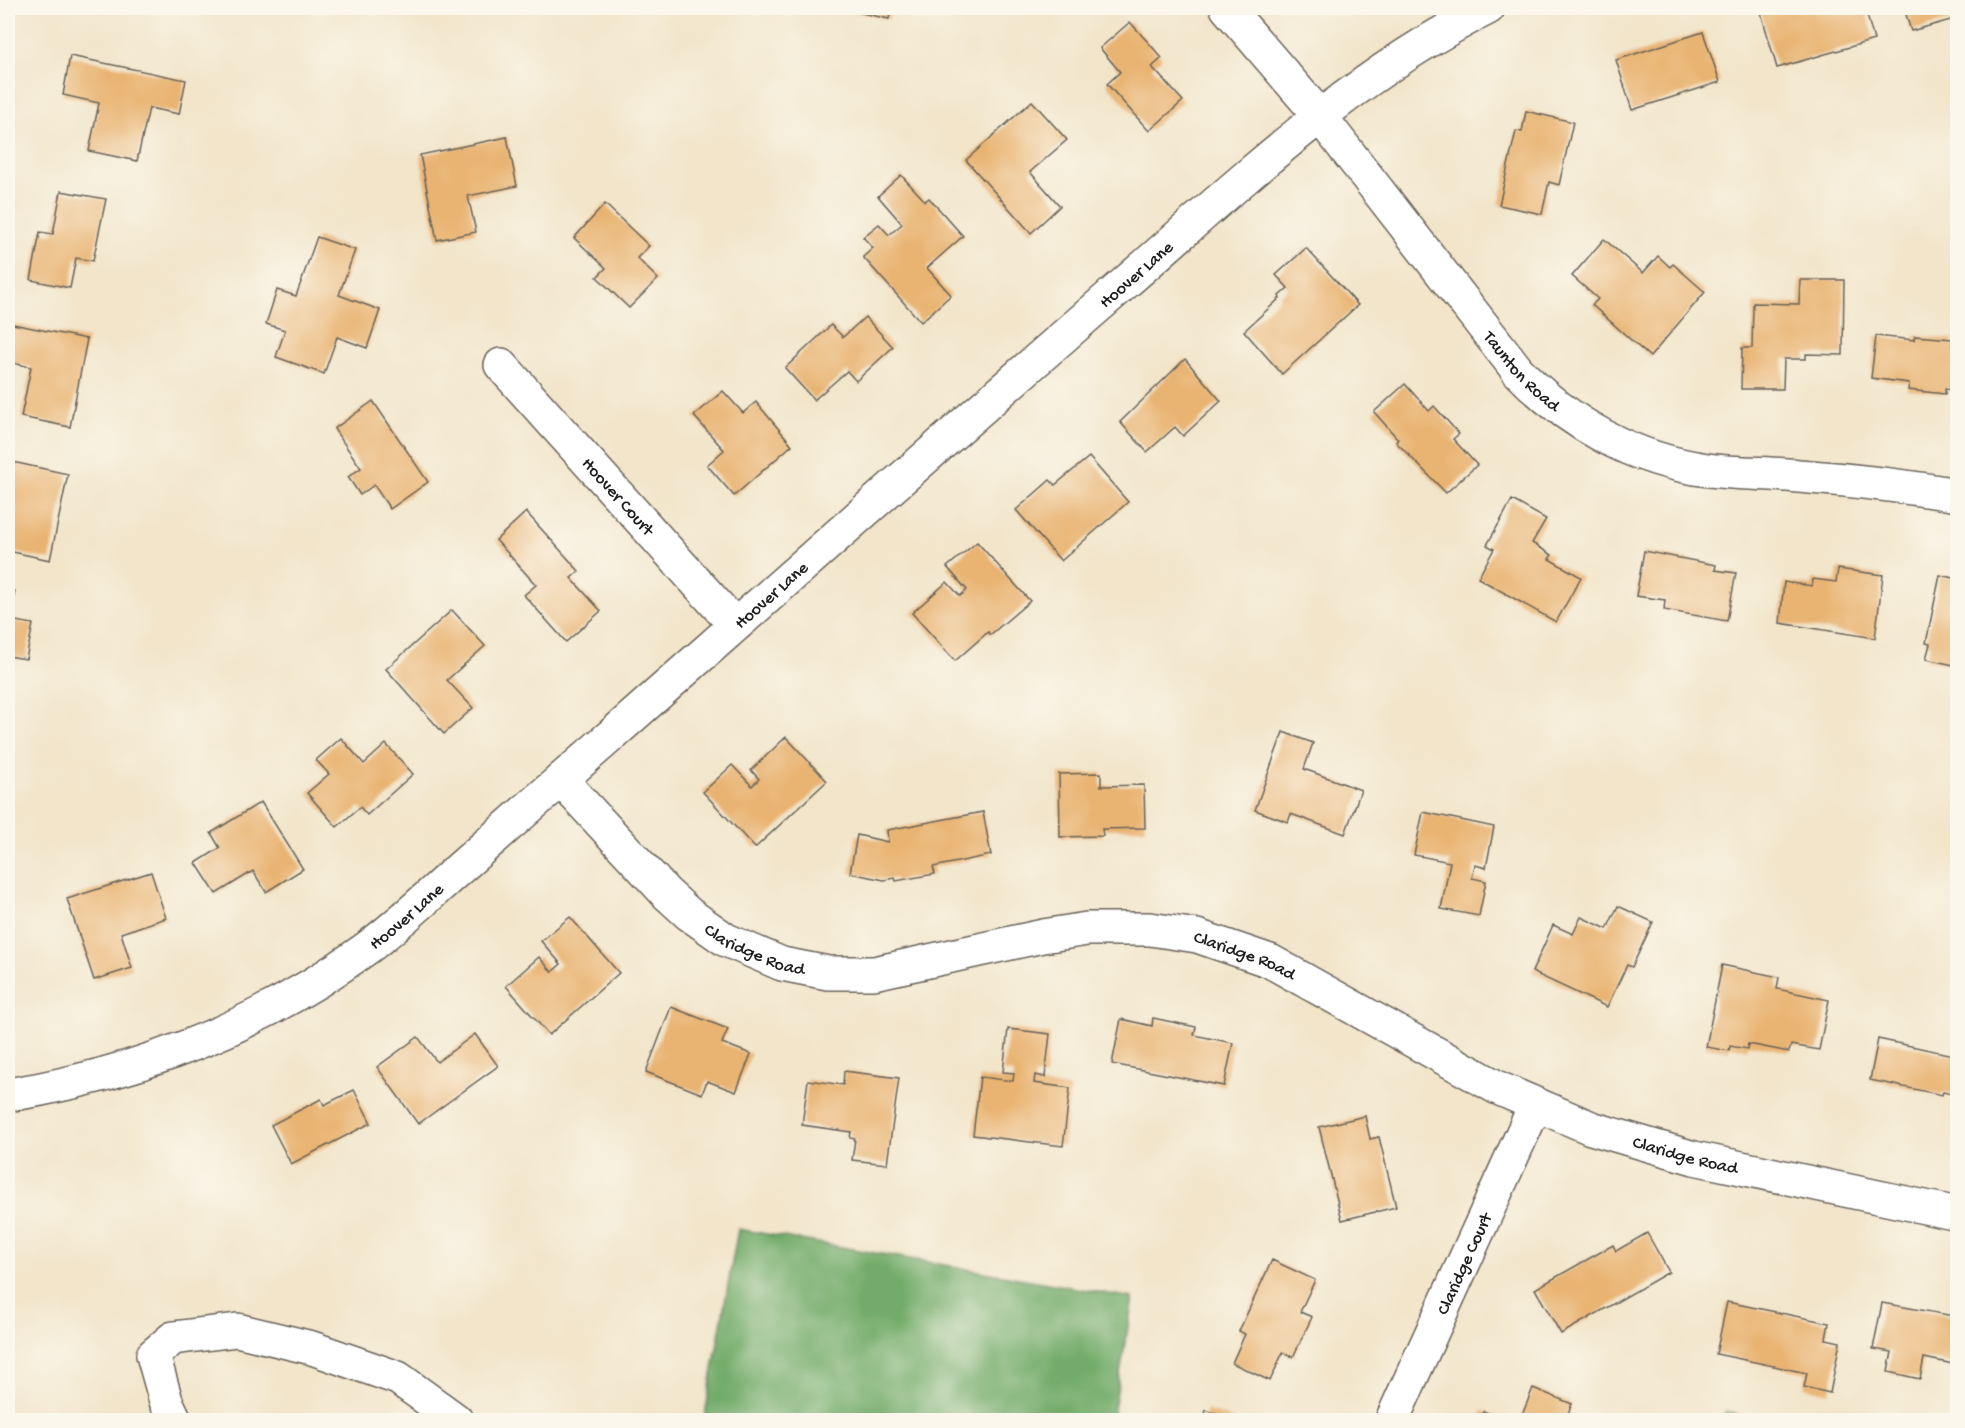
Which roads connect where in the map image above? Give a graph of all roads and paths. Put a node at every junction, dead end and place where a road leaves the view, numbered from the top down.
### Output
1 (1227, 8) edge
2 (1488, 8) edge
3 (1319, 115) junction
4 (501, 364) dead end
5 (1958, 495) edge
6 (735, 626) junction
7 (561, 780) junction
8 (8, 1095) edge
9 (1535, 1106) junction
10 (1958, 1214) edge
11 (175, 1420) edge
12 (456, 1420) edge
13 (1392, 1420) edge

1 - 3 street, Taunton Road
2 - 3 street, Hoover Lane
3 - 5 street, Taunton Road
3 - 6 street, Hoover Lane
4 - 6 street, Hoover Court
6 - 7 street, Hoover Lane
7 - 8 street, Hoover Lane
7 - 9 street, Claridge Road
9 - 10 street, Claridge Road
9 - 13 street, Claridge Court
11 - 12 street

